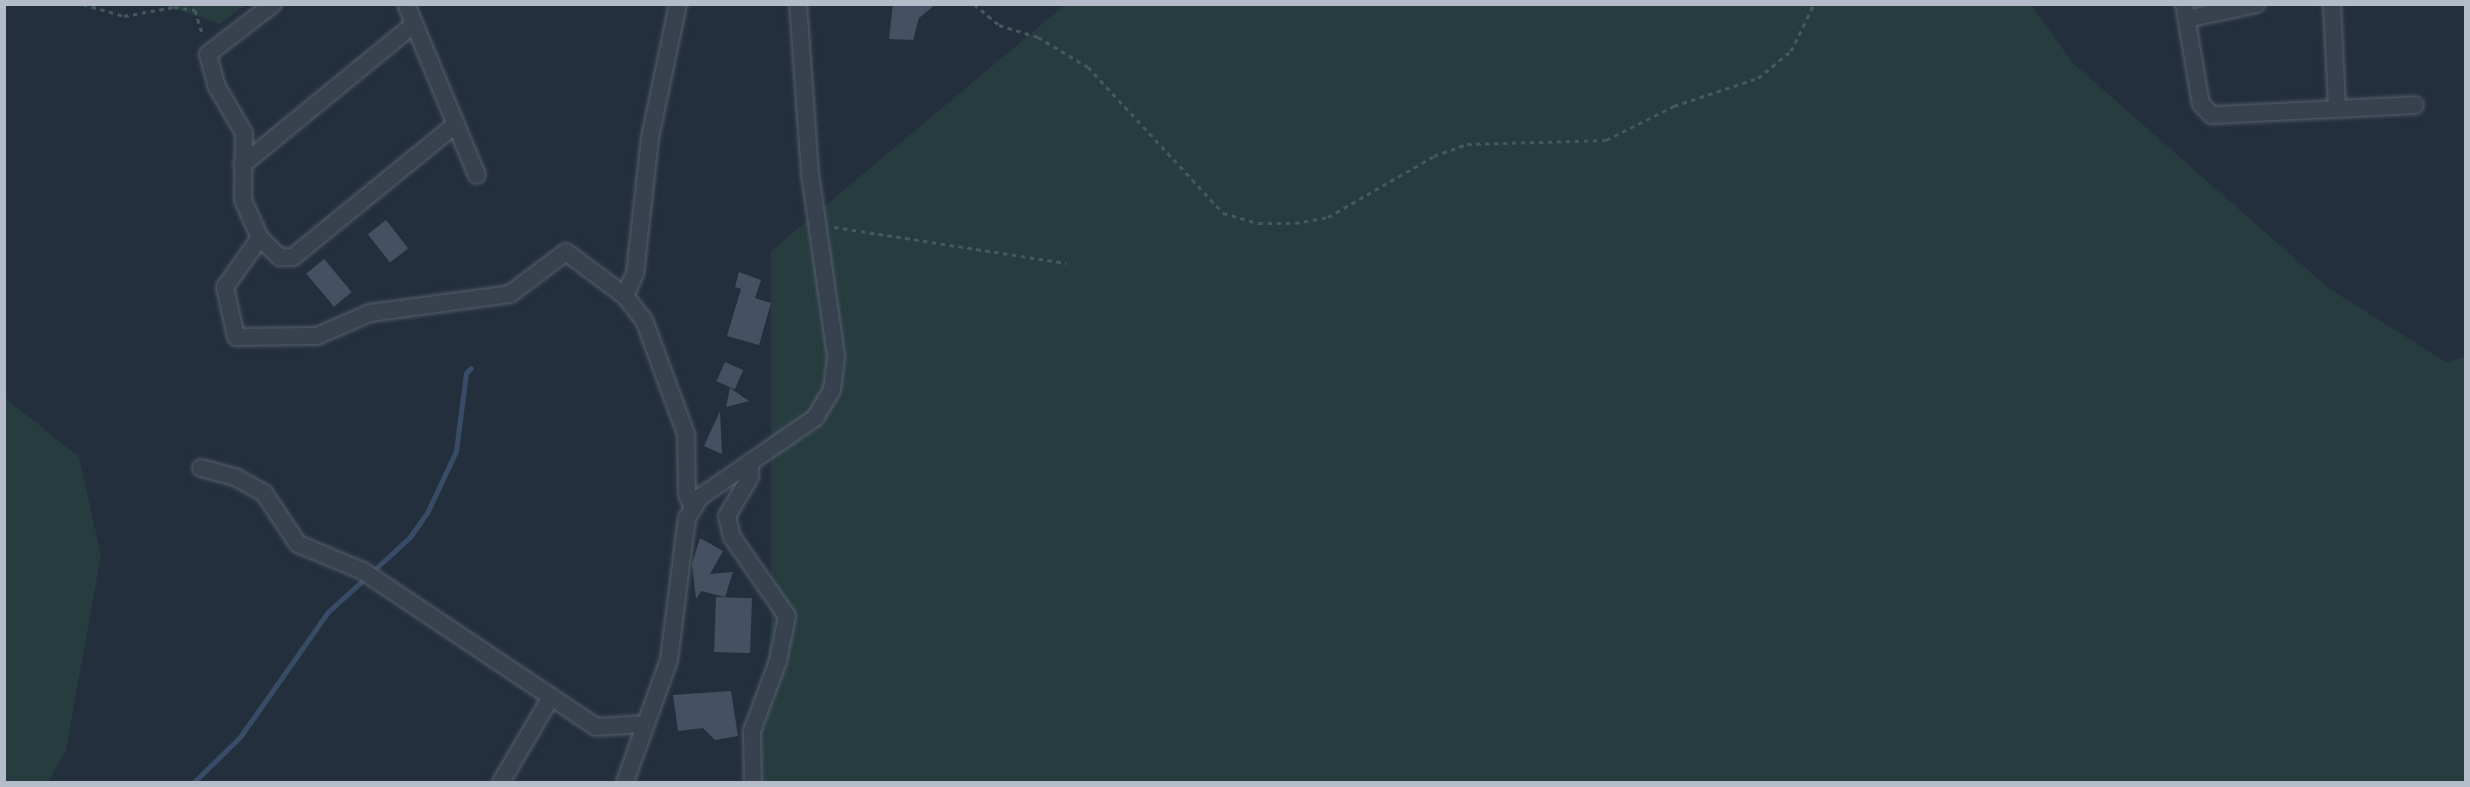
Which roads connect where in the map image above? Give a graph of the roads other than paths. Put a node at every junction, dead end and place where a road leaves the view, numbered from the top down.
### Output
1 (273, 4) edge
2 (406, 4) edge
3 (678, 4) edge
4 (798, 4) edge
5 (2256, 4) edge
6 (2334, 5) edge
7 (2186, 12) edge
8 (414, 24) junction
9 (2415, 105) dead end
10 (2337, 108) junction
11 (456, 124) junction
12 (242, 165) junction
13 (477, 175) dead end
14 (260, 238) junction
15 (625, 296) junction
16 (750, 464) junction
17 (201, 468) dead end
18 (693, 508) junction
19 (551, 697) junction
20 (646, 724) junction
21 (501, 783) edge
22 (625, 783) edge
23 (753, 783) edge

1 - 12 street
2 - 8 street
3 - 15 street
4 - 16 street
5 - 7 street
6 - 10 street
7 - 10 street
8 - 11 street
8 - 12 street
9 - 10 street
11 - 13 street
11 - 14 street
12 - 14 street
14 - 15 street
15 - 18 street
16 - 18 street
16 - 23 street
17 - 19 street
18 - 20 street
19 - 20 street
19 - 21 street
20 - 22 street

